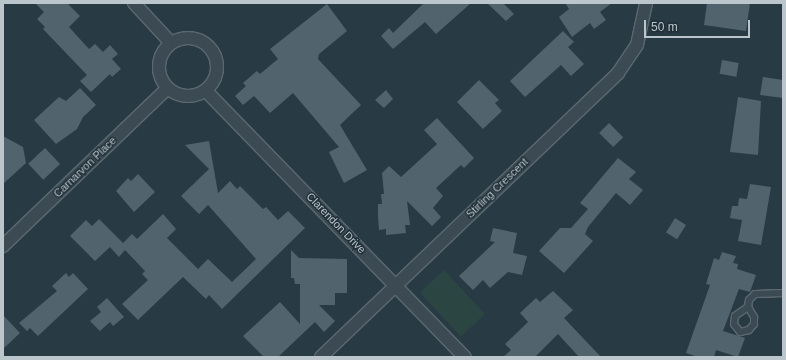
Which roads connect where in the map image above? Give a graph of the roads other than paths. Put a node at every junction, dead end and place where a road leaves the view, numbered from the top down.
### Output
1 (134, 3) edge
2 (646, 3) edge
3 (171, 43) junction
4 (168, 88) junction
5 (206, 91) junction
6 (3, 246) edge
7 (396, 284) junction
8 (783, 293) edge
9 (748, 307) dead end
10 (321, 357) edge
11 (465, 357) edge

1 - 3 street
2 - 7 street, Stirling Crescent
3 - 4 street
3 - 5 street
4 - 5 street
4 - 6 street, Carnarvon Place
5 - 7 street, Clarendon Drive
7 - 10 street, Stirling Crescent
7 - 11 street, Clarendon Drive
8 - 9 lane

